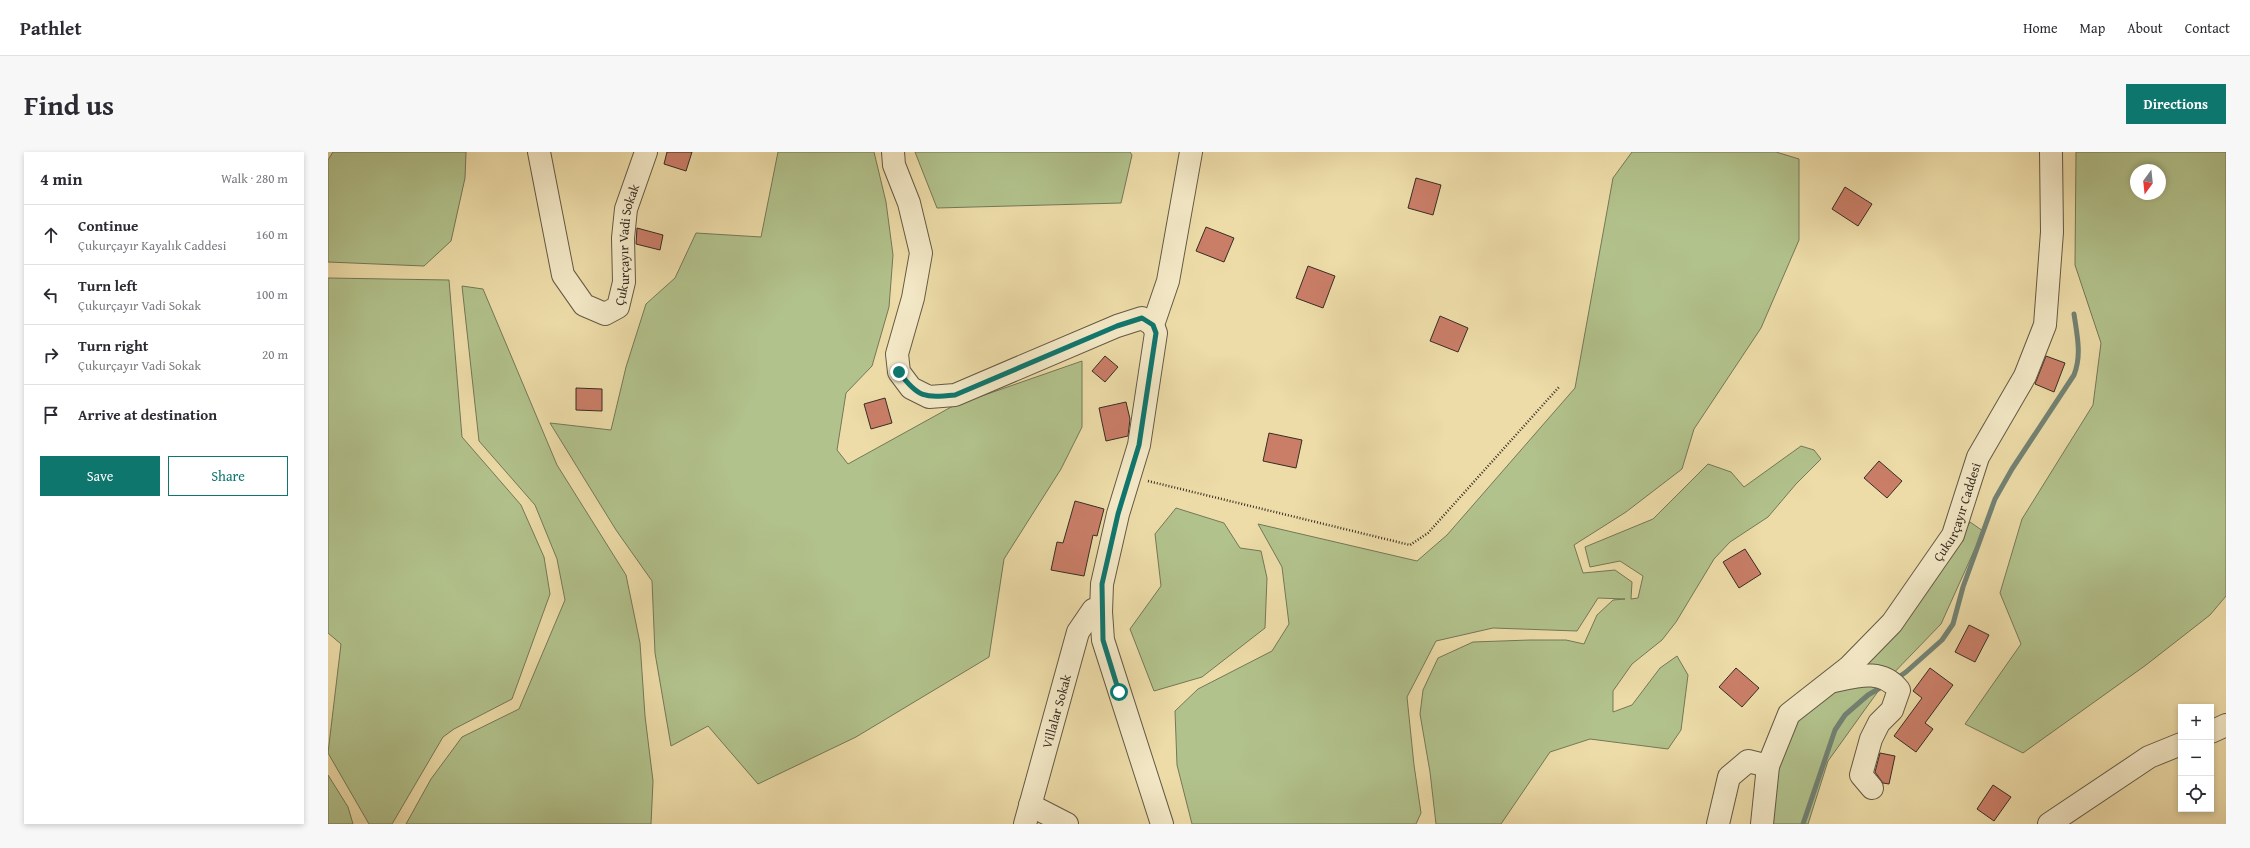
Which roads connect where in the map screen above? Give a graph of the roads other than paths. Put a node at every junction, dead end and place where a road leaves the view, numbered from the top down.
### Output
1 (539, 152) edge
2 (646, 152) edge
3 (893, 152) edge
4 (1191, 152) edge
5 (2051, 152) edge
6 (1153, 325) junction
7 (1101, 612) junction
8 (1831, 681) junction
9 (2226, 725) edge
10 (2214, 731) edge
11 (2178, 745) edge
12 (1768, 766) junction
13 (1872, 788) dead end
14 (1028, 814) edge
15 (1067, 824) edge
16 (1162, 824) edge
17 (1718, 824) edge
18 (1762, 824) edge
19 (2050, 824) edge

1 - 2 street, Çukurçayır Vadi Sokak
3 - 6 street
4 - 6 street
5 - 8 street, Çukurçayır Caddesi
6 - 7 street
7 - 14 street, Villalar Sokak
7 - 16 street
8 - 12 street, Çukurçayır Caddesi
8 - 13 street
9 - 10 street
11 - 19 street
12 - 17 street
12 - 18 street, Çukurçayır Caddesi
14 - 15 street

